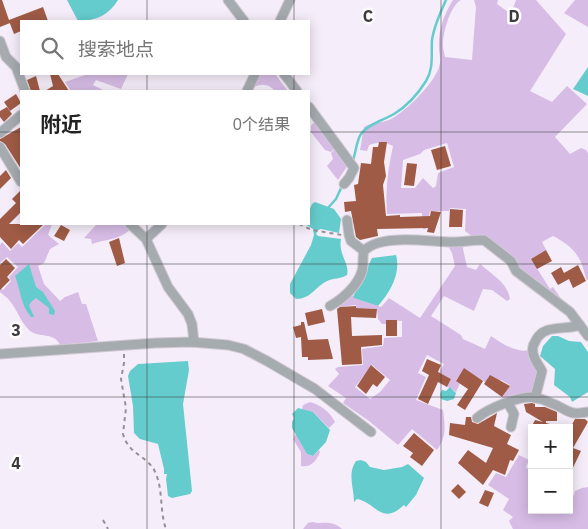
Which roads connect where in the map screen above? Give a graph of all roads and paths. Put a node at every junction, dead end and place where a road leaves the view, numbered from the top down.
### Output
1 (228, 0) edge
2 (290, 0) edge
3 (243, 20) edge
4 (280, 20) edge
5 (0, 41) edge
6 (255, 75) edge
7 (285, 75) edge
8 (25, 90) edge
9 (247, 90) edge
10 (296, 90) edge
11 (310, 108) edge
12 (20, 116) edge
13 (0, 133) edge
14 (0, 147) edge
15 (20, 180) edge
16 (344, 184) dead end
17 (347, 220) dead end
18 (131, 225) edge
19 (161, 225) edge
20 (301, 225) edge
21 (349, 236) junction
22 (146, 239) junction
23 (364, 251) junction
24 (330, 306) dead end
25 (580, 325) junction
26 (588, 336) edge
27 (194, 342) junction
28 (123, 345) junction
29 (0, 354) edge
30 (535, 398) junction
31 (508, 403) junction
32 (588, 412) edge
33 (477, 418) dead end
34 (511, 427) dead end
35 (371, 432) dead end
36 (103, 520) dead end
37 (108, 529) edge
38 (166, 529) edge

1 - 3 street
2 - 4 street
5 - 8 street
6 - 9 street
7 - 10 street
11 - 16 street
12 - 13 street
14 - 15 street
17 - 21 street
18 - 22 street
19 - 22 street
20 - 21 path
21 - 23 street
22 - 27 street
23 - 24 street
23 - 25 street
25 - 26 street
25 - 30 street
27 - 28 street
27 - 35 street
28 - 29 street
28 - 38 path
30 - 31 street
30 - 32 street
31 - 33 street
31 - 34 street
36 - 37 path

